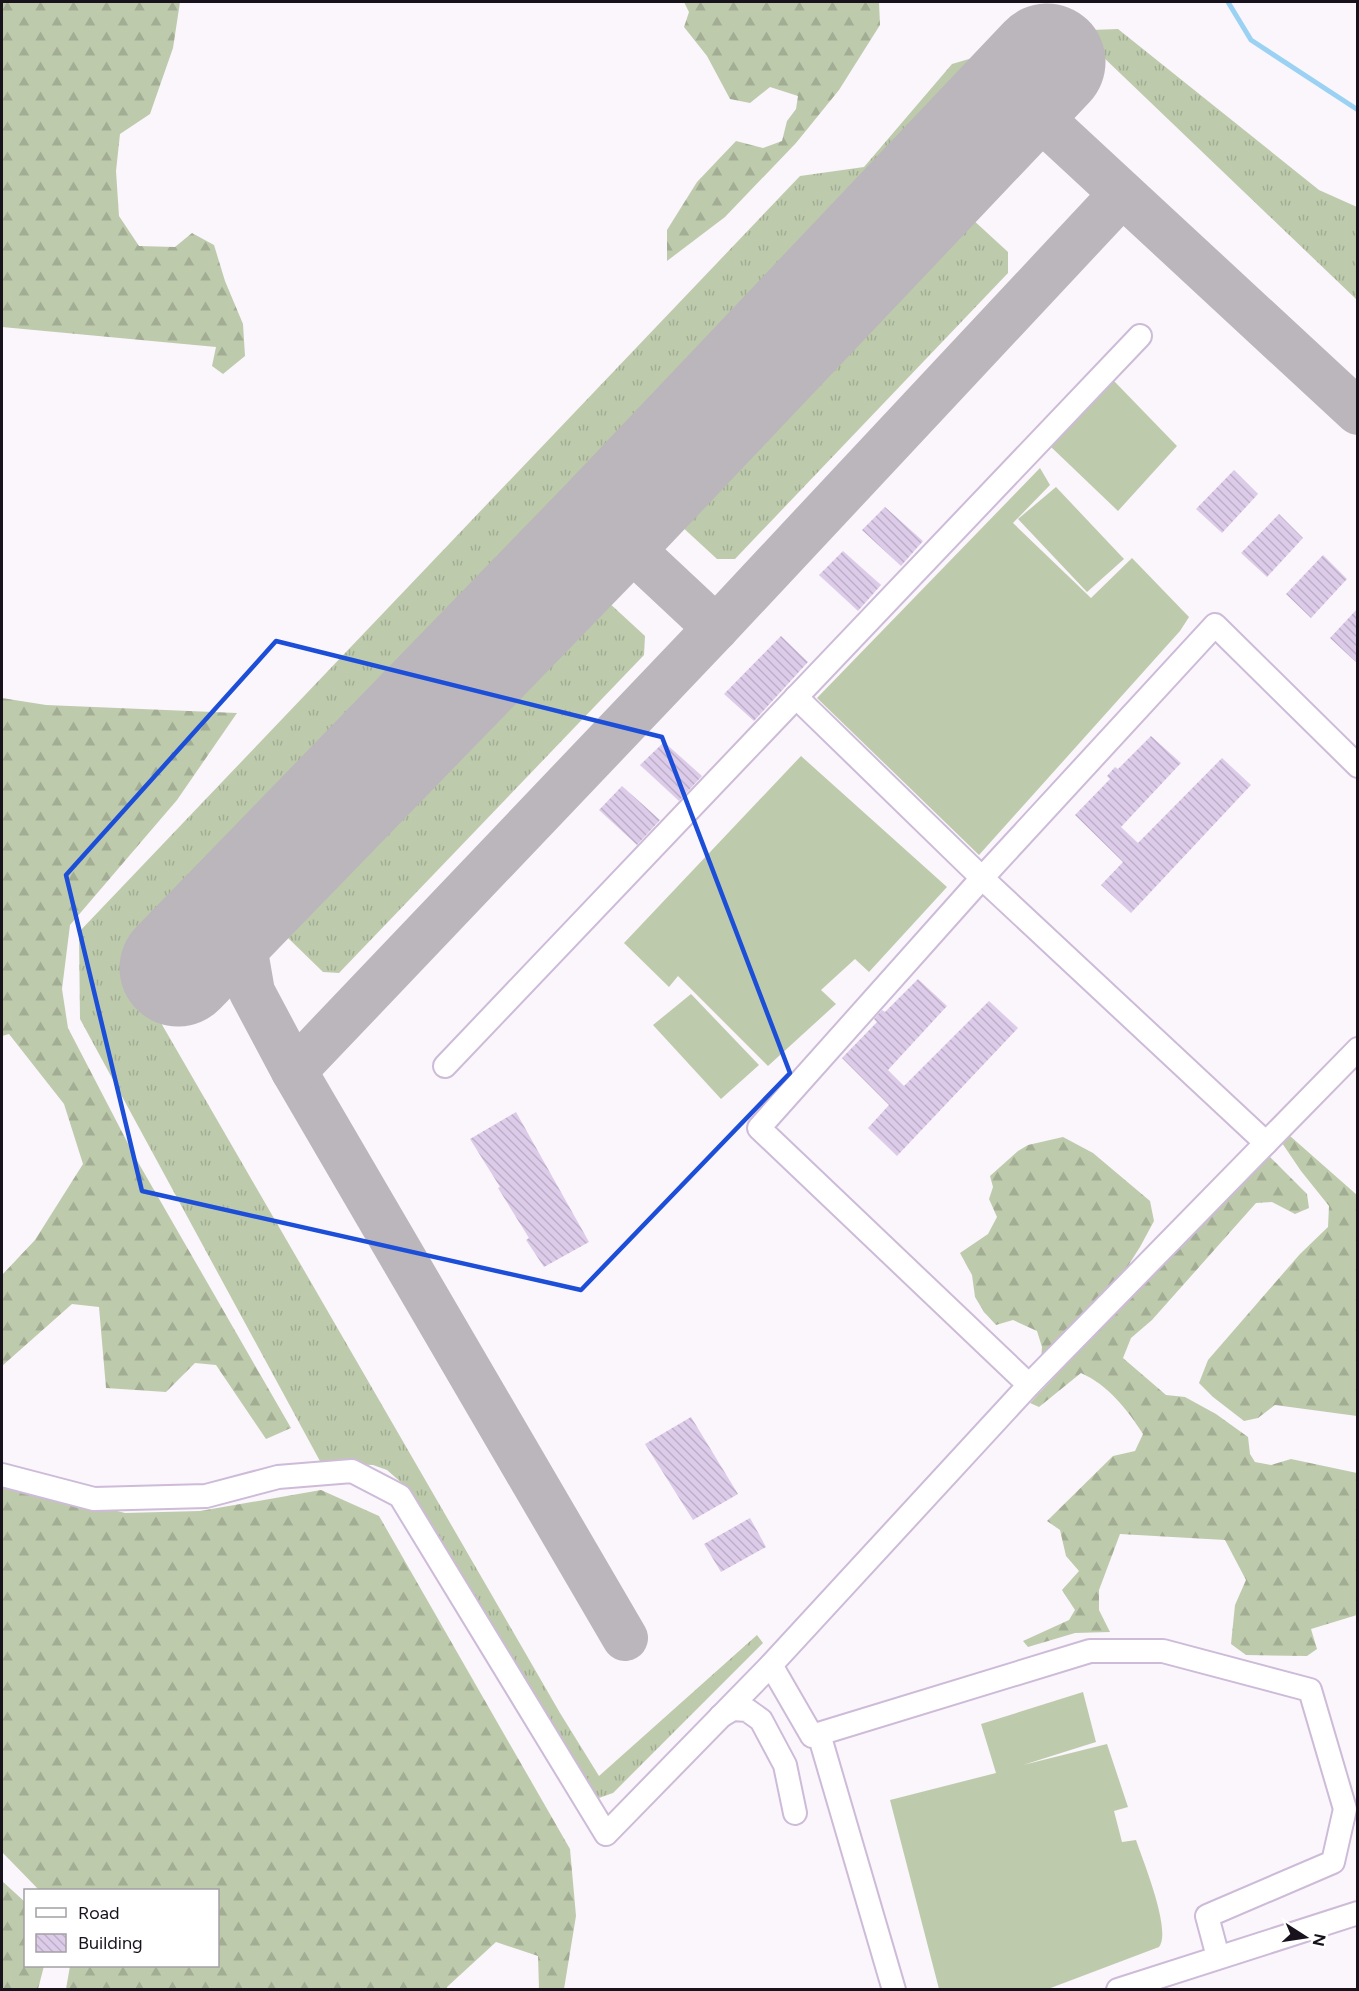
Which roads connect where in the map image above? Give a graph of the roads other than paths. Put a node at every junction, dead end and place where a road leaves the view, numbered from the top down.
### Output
1 (1140, 336) dead end
2 (796, 697) junction
3 (1358, 766) edge
4 (982, 878) junction
5 (1358, 1048) edge
6 (445, 1066) dead end
7 (1266, 1143) junction
8 (1029, 1385) junction
9 (2, 1475) edge
10 (771, 1665) junction
11 (721, 1716) junction
12 (819, 1734) junction
13 (795, 1813) dead end
14 (1358, 1913) edge
15 (1218, 1957) junction
16 (894, 1989) edge
17 (1118, 1989) edge

1 - 2 lane
2 - 4 lane
2 - 6 lane
3 - 4 lane
4 - 7 lane
4 - 8 lane
5 - 7 lane
7 - 8 lane
8 - 10 lane
9 - 11 lane
10 - 11 lane
10 - 12 lane
11 - 13 lane
12 - 15 lane
12 - 16 lane
14 - 15 lane
15 - 17 lane

